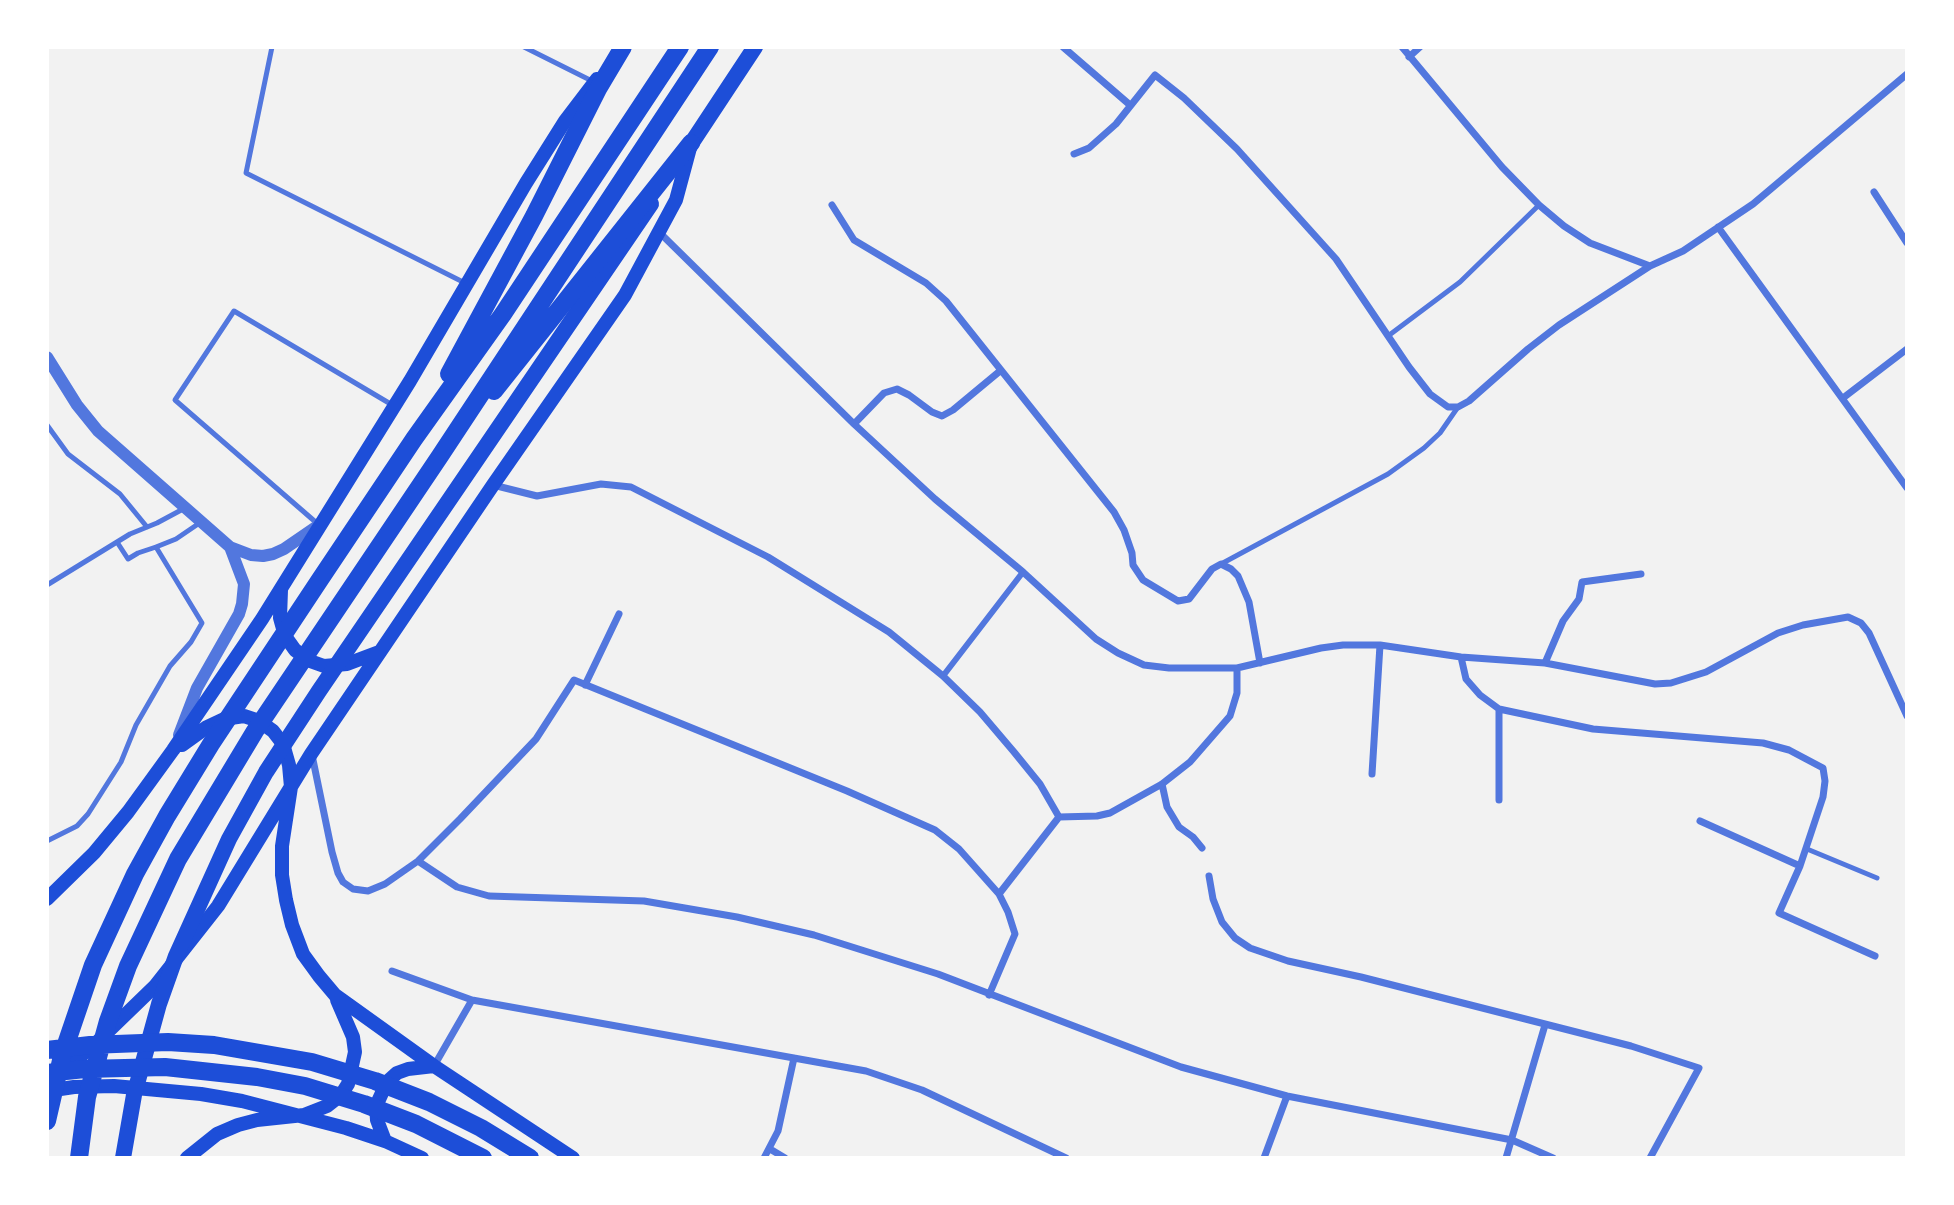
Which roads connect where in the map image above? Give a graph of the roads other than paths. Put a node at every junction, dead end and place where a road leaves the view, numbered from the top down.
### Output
1 (272, 47) edge
2 (524, 47) edge
3 (622, 47) edge
4 (680, 47) edge
5 (710, 47) edge
6 (755, 47) edge
7 (1063, 47) edge
8 (1402, 47) edge
9 (1420, 47) edge
10 (1409, 57) junction
11 (1907, 74) edge
12 (594, 82) junction
13 (1130, 105) junction
14 (691, 143) junction
15 (1074, 154) dead end
16 (1874, 192) dead end
17 (832, 205) dead end
18 (1539, 205) junction
19 (1717, 227) junction
20 (660, 233) junction
21 (1907, 243) edge
22 (607, 258) junction
23 (1650, 266) junction
24 (467, 284) junction
25 (1388, 336) junction
26 (1907, 349) edge
27 (47, 358) edge
28 (1000, 372) junction
29 (1843, 398) junction
30 (394, 406) junction
31 (1458, 407) junction
32 (854, 424) junction
33 (47, 425) edge
34 (414, 439) junction
35 (440, 456) junction
36 (493, 485) junction
37 (1907, 488) edge
38 (185, 508) junction
39 (201, 523) junction
40 (318, 525) junction
41 (147, 527) junction
42 (117, 542) junction
43 (156, 547) junction
44 (230, 547) junction
45 (1221, 564) junction
46 (1023, 572) junction
47 (1641, 574) dead end
48 (47, 585) edge
49 (281, 589) junction
50 (619, 614) dead end
51 (1380, 645) junction
52 (382, 650) junction
53 (1461, 657) junction
54 (1260, 663) junction
55 (1545, 663) junction
56 (1237, 668) junction
57 (943, 676) junction
58 (586, 685) junction
59 (1499, 709) junction
60 (1907, 716) edge
61 (173, 750) junction
62 (312, 754) junction
63 (1372, 774) dead end
64 (1161, 784) junction
65 (290, 787) junction
66 (1499, 800) dead end
67 (1059, 817) junction
68 (1700, 821) dead end
69 (47, 841) edge
70 (1202, 848) dead end
71 (1807, 849) junction
72 (418, 860) junction
73 (1800, 866) junction
74 (1209, 876) dead end
75 (1877, 878) dead end
76 (999, 894) junction
77 (47, 897) edge
78 (1875, 956) dead end
79 (392, 971) dead end
80 (335, 995) junction
81 (989, 995) junction
82 (472, 1000) junction
83 (1545, 1025) junction
84 (47, 1050) edge
85 (794, 1058) junction
86 (434, 1066) junction
87 (47, 1073) edge
88 (47, 1082) edge
89 (47, 1091) edge
90 (1287, 1096) junction
91 (304, 1115) junction
92 (47, 1121) edge
93 (1512, 1140) junction
94 (385, 1141) junction
95 (770, 1149) junction
96 (191, 1155) edge
97 (79, 1158) edge
98 (123, 1158) edge
99 (422, 1158) edge
100 (483, 1158) edge
101 (530, 1158) edge
102 (573, 1158) edge
103 (764, 1158) edge
104 (785, 1158) edge
105 (1066, 1158) edge
106 (1264, 1158) edge
107 (1506, 1158) edge
108 (1553, 1158) edge
109 (1650, 1158) edge

1 - 24 lane
2 - 12 lane
3 - 12 main road
3 - 34 highway
4 - 34 highway
5 - 35 highway
6 - 14 main road
7 - 13 street
8 - 10 street
9 - 10 street
10 - 18 street
11 - 19 street
12 - 24 main road
13 - 15 street
13 - 25 street
14 - 20 main road
14 - 22 highway
16 - 21 street
17 - 28 street
18 - 23 street
18 - 25 lane
19 - 23 street
19 - 29 street
20 - 32 street
20 - 36 main road
22 - 35 highway
22 - 98 main road
23 - 31 street
24 - 30 main road
25 - 31 street
26 - 29 street
27 - 38 street
28 - 32 street
28 - 45 street
29 - 37 street
30 - 40 main road
30 - 40 lane
31 - 45 lane
32 - 46 street
33 - 41 lane
34 - 92 highway
35 - 97 highway
36 - 52 main road
36 - 57 street
38 - 39 street
38 - 41 lane
39 - 43 lane
39 - 44 street
40 - 44 street
40 - 49 main road
41 - 42 lane
42 - 43 lane
42 - 48 lane
43 - 69 lane
44 - 61 street
45 - 54 street
46 - 56 street
46 - 57 street
47 - 55 street
49 - 52 main road
49 - 61 main road
50 - 58 street
51 - 53 street
51 - 54 street
51 - 63 street
52 - 62 main road
53 - 55 street
53 - 59 street
54 - 56 street
55 - 60 street
56 - 64 street
57 - 67 street
58 - 72 street
58 - 76 street
59 - 66 street
59 - 71 street
61 - 65 main road
61 - 77 main road
62 - 65 main road
62 - 72 street
64 - 67 street
64 - 70 street
65 - 80 main road
65 - 88 main road
67 - 76 street
68 - 73 street
71 - 73 street
71 - 75 lane
72 - 81 street
73 - 78 street
74 - 83 street
76 - 81 street
79 - 82 street
80 - 86 main road
80 - 91 main road
81 - 90 street
82 - 85 street
82 - 86 street
83 - 93 street
83 - 109 street
84 - 101 highway
85 - 95 street
85 - 105 street
86 - 94 main road
86 - 102 main road
87 - 100 highway
89 - 91 main road
90 - 93 street
90 - 106 street
91 - 94 main road
91 - 96 main road
93 - 107 street
93 - 108 street
94 - 99 main road
95 - 103 street
95 - 104 street

